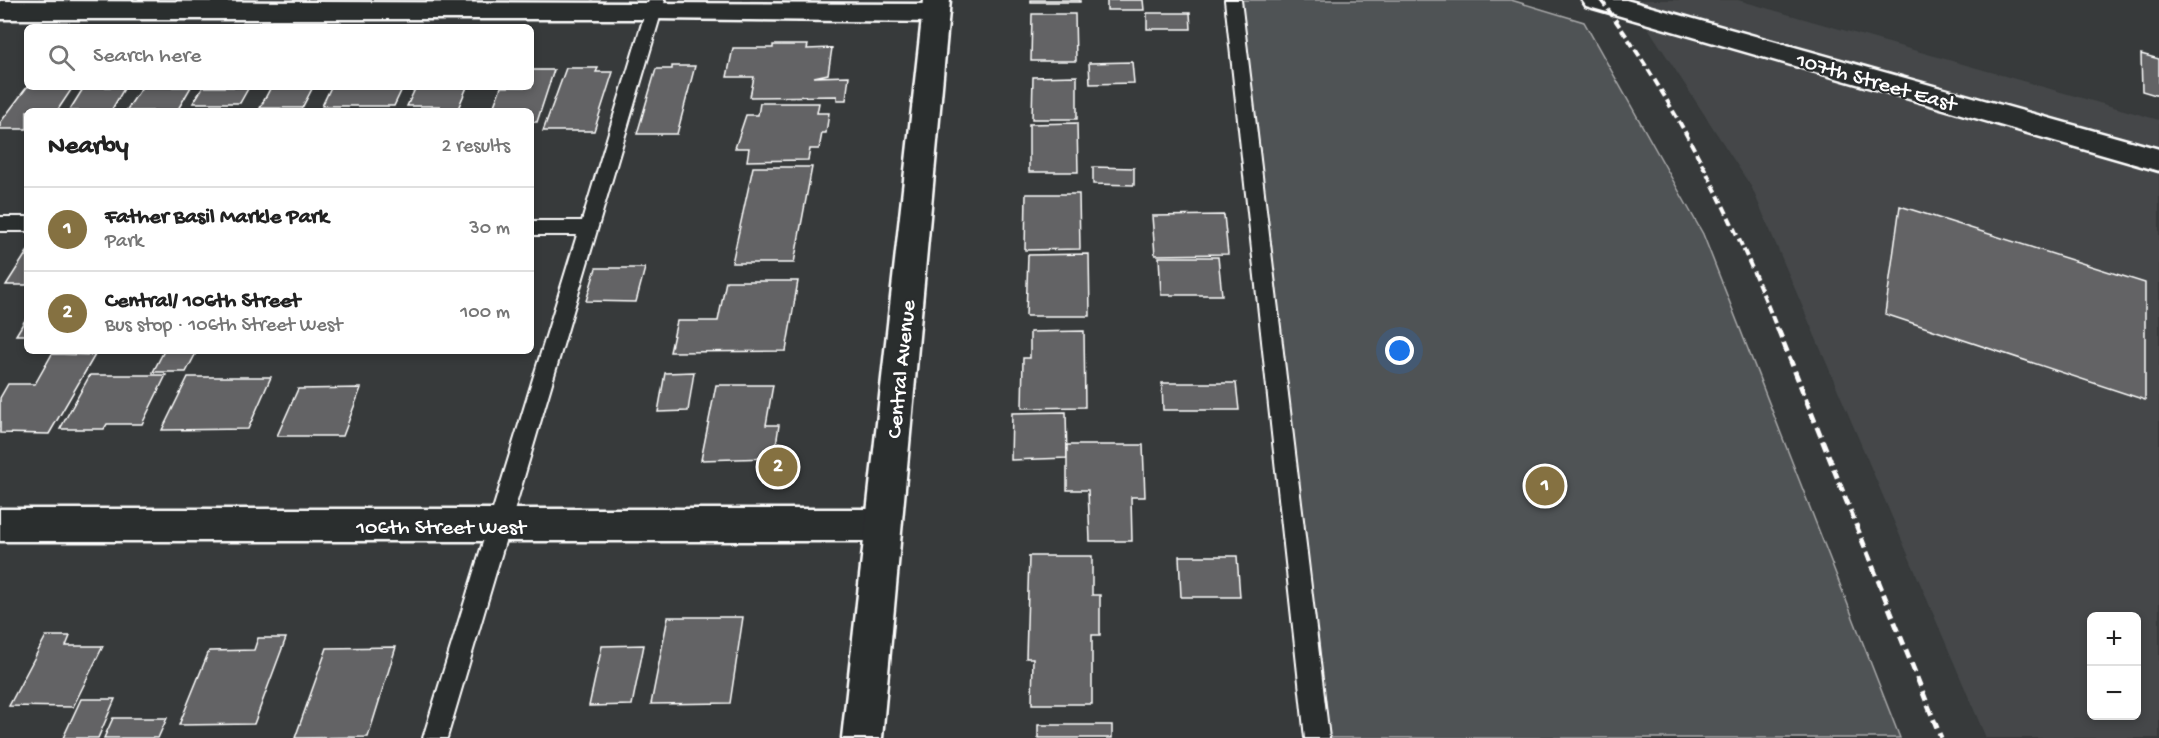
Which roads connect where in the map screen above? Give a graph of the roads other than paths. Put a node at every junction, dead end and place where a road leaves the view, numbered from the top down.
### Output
1 (1233, 0) edge
2 (1595, 0) edge
3 (655, 5) edge
4 (936, 7) edge
5 (0, 10) edge
6 (2159, 160) edge
7 (0, 224) edge
8 (24, 224) edge
9 (534, 228) edge
10 (590, 228) junction
11 (0, 525) edge
12 (501, 525) junction
13 (882, 525) junction
14 (435, 738) edge
15 (862, 738) edge
16 (1317, 738) edge

1 - 16 lane
2 - 6 street, 107th Street East
3 - 4 street
3 - 5 street
3 - 10 lane
4 - 13 street, Central Avenue
7 - 8 lane
9 - 10 lane
10 - 12 lane
11 - 12 street, 106th Street West
12 - 13 street, 106th Street West
12 - 14 lane
13 - 15 street, Central Avenue

